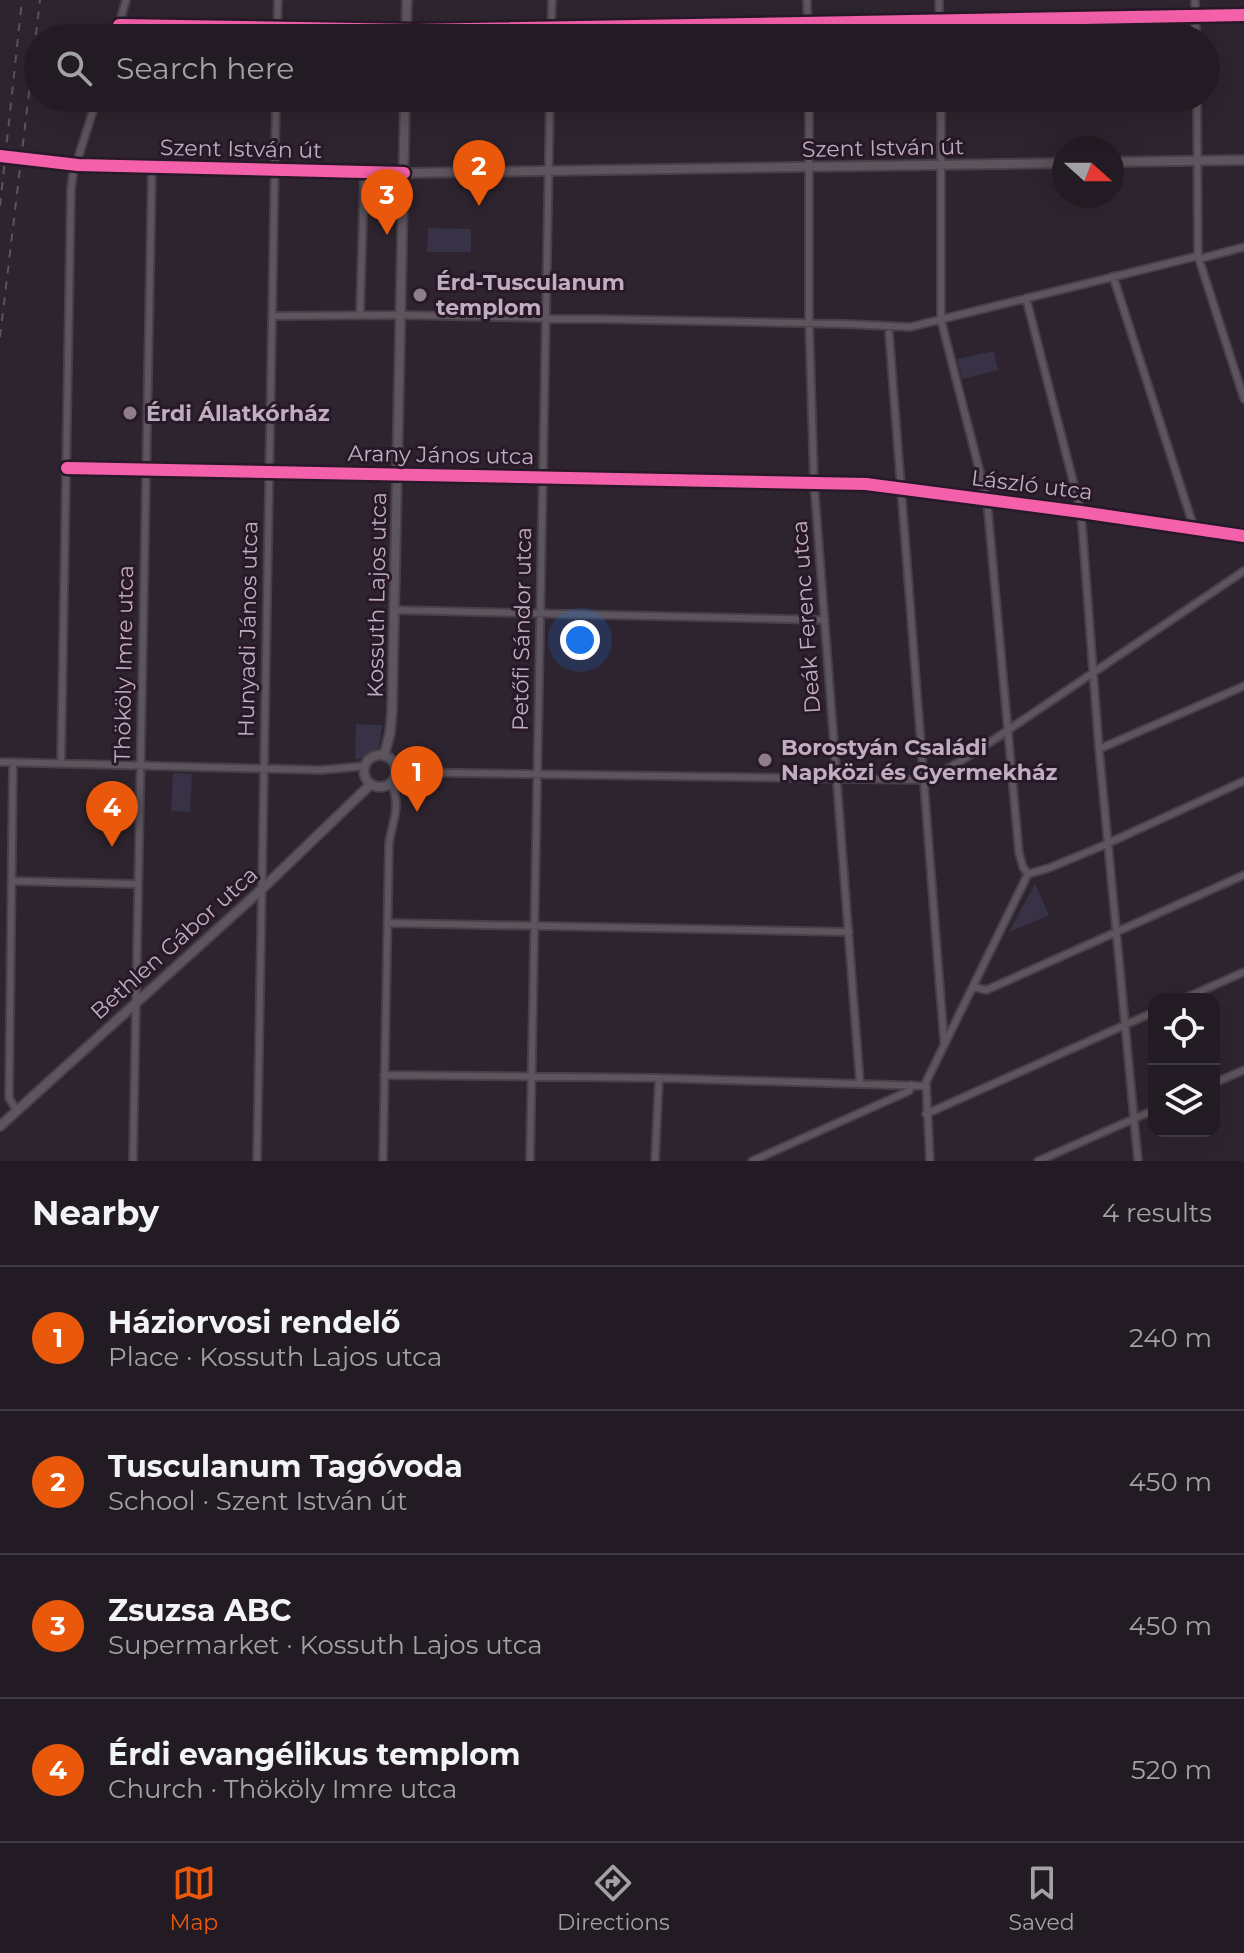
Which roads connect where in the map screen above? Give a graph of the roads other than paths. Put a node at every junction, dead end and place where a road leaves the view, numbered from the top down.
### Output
1 (126, 0) edge
2 (278, 0) edge
3 (407, 0) edge
4 (552, 0) edge
5 (807, 0) edge
6 (939, 0) edge
7 (1195, 0) edge
8 (1244, 15) edge
9 (1196, 16) junction
10 (939, 20) junction
11 (807, 22) junction
12 (119, 24) edge
13 (277, 24) edge
14 (406, 24) edge
15 (551, 24) edge
16 (722, 24) edge
17 (939, 24) edge
18 (1196, 24) edge
19 (93, 112) edge
20 (276, 112) edge
21 (405, 112) edge
22 (550, 112) edge
23 (809, 112) edge
24 (941, 112) edge
25 (1197, 112) edge
26 (0, 156) edge
27 (1244, 160) edge
28 (1198, 161) junction
29 (1124, 162) edge
30 (1052, 163) edge
31 (78, 165) junction
32 (942, 165) junction
33 (152, 167) junction
34 (809, 167) junction
35 (276, 169) junction
36 (549, 171) junction
37 (404, 173) junction
38 (364, 179) dead end
39 (1244, 247) edge
40 (1198, 258) junction
41 (1113, 276) junction
42 (1026, 298) junction
43 (360, 315) junction
44 (401, 315) junction
45 (272, 316) junction
46 (545, 319) junction
47 (941, 320) junction
48 (810, 323) junction
49 (879, 326) junction
50 (910, 327) junction
51 (889, 333) junction
52 (1244, 369) edge
53 (1235, 373) junction
54 (1244, 399) edge
55 (67, 468) junction
56 (145, 471) junction
57 (270, 472) junction
58 (397, 475) junction
59 (543, 477) junction
60 (814, 483) junction
61 (901, 489) junction
62 (987, 500) junction
63 (1081, 512) junction
64 (1194, 528) junction
65 (1244, 536) edge
66 (1244, 571) edge
67 (395, 610) junction
68 (540, 613) junction
69 (825, 620) junction
70 (1093, 672) junction
71 (1244, 686) edge
72 (1007, 729) junction
73 (1099, 749) junction
74 (384, 756) junction
75 (0, 762) edge
76 (13, 763) junction
77 (61, 764) junction
78 (140, 766) junction
79 (365, 766) junction
80 (263, 769) junction
81 (396, 772) junction
82 (537, 772) junction
83 (836, 778) junction
84 (923, 780) junction
85 (1244, 781) edge
86 (391, 783) junction
87 (371, 784) junction
88 (1108, 843) junction
89 (1028, 874) junction
90 (1244, 875) edge
91 (12, 881) junction
92 (136, 884) junction
93 (263, 888) junction
94 (388, 923) junction
95 (533, 927) junction
96 (849, 932) junction
97 (1117, 932) junction
98 (1244, 972) edge
99 (974, 987) junction
100 (1197, 993) edge
101 (136, 1002) junction
102 (1148, 1015) edge
103 (1126, 1024) junction
104 (944, 1041) junction
105 (1244, 1070) edge
106 (384, 1075) junction
107 (532, 1076) junction
108 (659, 1078) junction
109 (1220, 1080) edge
110 (860, 1084) junction
111 (911, 1085) junction
112 (925, 1086) junction
113 (17, 1111) junction
114 (1148, 1112) edge
115 (926, 1114) junction
116 (1134, 1118) junction
117 (0, 1126) edge
118 (133, 1161) edge
119 (257, 1161) edge
120 (383, 1161) edge
121 (530, 1161) edge
122 (655, 1161) edge
123 (752, 1161) edge
124 (930, 1161) edge
125 (1038, 1161) edge
126 (1138, 1161) edge

1 - 12 street
2 - 13 street
3 - 14 street
4 - 15 street
5 - 11 street
6 - 10 street
7 - 9 street
8 - 9 street
9 - 10 street
9 - 18 street
10 - 11 street
10 - 17 street
11 - 16 street
19 - 31 street
20 - 35 street, Hunyadi János utca
21 - 37 street, Kossuth Lajos utca
22 - 36 street, Petőfi Sándor utca
23 - 34 street, Deák Ferenc utca
24 - 32 street
25 - 28 street
26 - 31 street, Szent István út, bridge
27 - 28 street
28 - 29 street
28 - 40 street
30 - 32 street, Szent István út
31 - 33 street, Szent István út
31 - 55 street
32 - 34 street, Szent István út
32 - 47 street
33 - 35 street, Szent István út
33 - 56 street, Thököly Imre utca
34 - 36 street, Szent István út
34 - 48 street, Deák Ferenc utca
35 - 37 street, Szent István út
35 - 45 street, Hunyadi János utca
36 - 37 street, Szent István út
36 - 46 street, Petőfi Sándor utca
37 - 44 street, Kossuth Lajos utca
38 - 43 street
39 - 40 street
40 - 41 street
40 - 53 street
41 - 42 street
41 - 64 street
42 - 47 street
42 - 63 street
43 - 44 street
43 - 45 street
44 - 46 street
44 - 58 street, Kossuth Lajos utca
45 - 57 street, Hunyadi János utca
46 - 48 street
46 - 59 street, Petőfi Sándor utca
47 - 50 street
47 - 62 street
48 - 49 street
48 - 60 street, Deák Ferenc utca
49 - 50 street
49 - 51 street
50 - 51 street
51 - 61 street
52 - 53 street
53 - 54 street
55 - 56 street, Arany János utca
55 - 77 street
56 - 57 street, Arany János utca
56 - 78 street, Thököly Imre utca
57 - 58 street, Arany János utca
57 - 80 street, Hunyadi János utca
58 - 59 street, Arany János utca
58 - 67 street, Kossuth Lajos utca
59 - 60 street, Arany János utca
59 - 68 street, Petőfi Sándor utca
60 - 61 street, László utca
60 - 69 street, Deák Ferenc utca
61 - 62 street, László utca
61 - 84 street
62 - 63 street, László utca
62 - 72 street
63 - 64 street, László utca
63 - 70 street
64 - 65 street, László utca
66 - 70 street
67 - 68 street
67 - 74 street, Kossuth Lajos utca
68 - 69 street
68 - 82 street, Petőfi Sándor utca
69 - 83 street, Deák Ferenc utca
70 - 72 street
70 - 73 street
71 - 73 street
72 - 84 street
72 - 89 street
73 - 88 street
74 - 79 street
74 - 81 street
75 - 76 street
76 - 77 street
76 - 91 street
77 - 78 street
78 - 80 street
78 - 92 street, Thököly Imre utca
79 - 80 street
79 - 87 street
80 - 93 street, Hunyadi János utca
81 - 82 street
81 - 86 street
82 - 83 street
82 - 95 street, Petőfi Sándor utca
83 - 84 street
83 - 96 street, Deák Ferenc utca
84 - 104 street
85 - 88 street
86 - 87 street
86 - 94 street
87 - 93 street, Bethlen Gábor utca
88 - 89 street
88 - 97 street
89 - 99 street
90 - 97 street
91 - 92 street
91 - 113 street
92 - 101 street, Thököly Imre utca
93 - 101 street, Bethlen Gábor utca
93 - 119 street, Hunyadi János utca
94 - 95 street
94 - 106 street
95 - 96 street
95 - 107 street, Petőfi Sándor utca
96 - 110 street, Deák Ferenc utca
97 - 99 street
97 - 103 street
98 - 100 street
99 - 104 street
101 - 113 street, Bethlen Gábor utca
101 - 118 street, Thököly Imre utca
102 - 103 street
103 - 115 street
103 - 116 street
104 - 112 street
105 - 109 street
106 - 107 street
106 - 120 street
107 - 108 street
107 - 121 street, Petőfi Sándor utca
108 - 110 street
108 - 122 street
110 - 111 street
111 - 112 street
111 - 123 street
112 - 115 street
113 - 117 street, Bethlen Gábor utca
114 - 116 street
115 - 124 street
116 - 125 street
116 - 126 street

